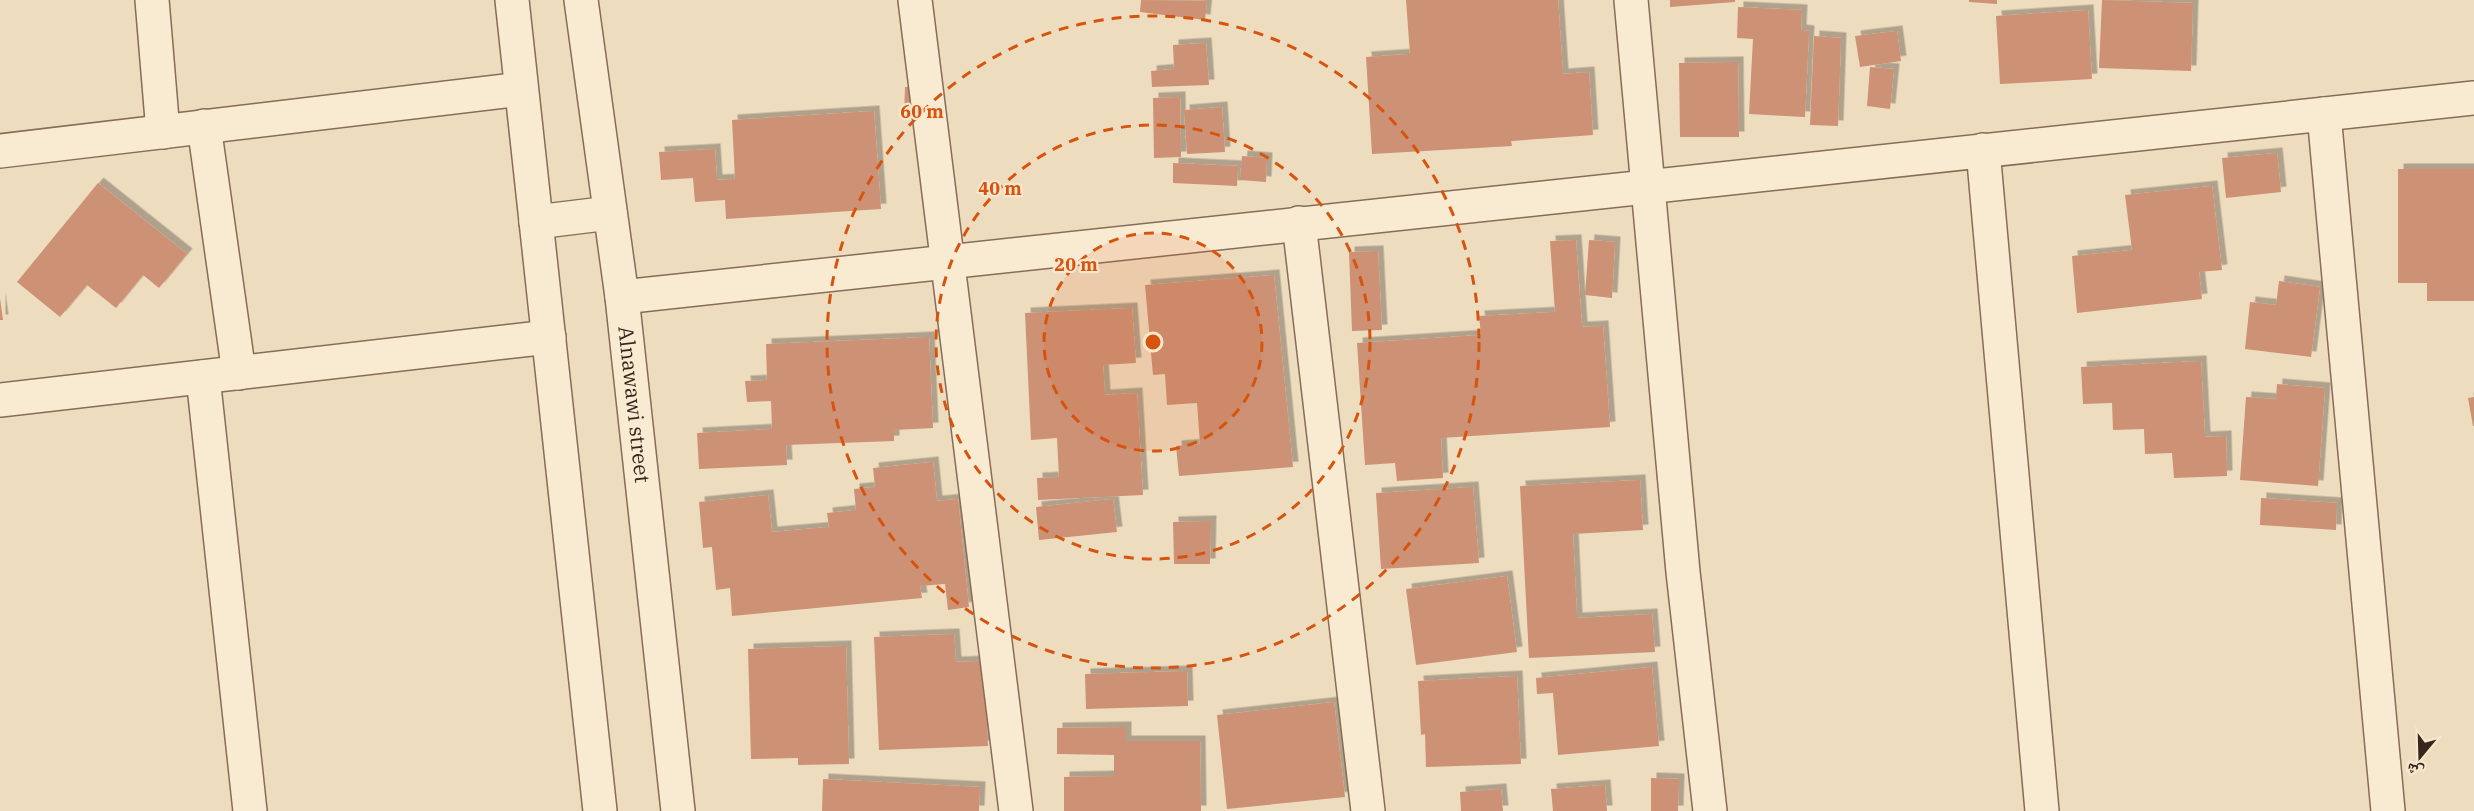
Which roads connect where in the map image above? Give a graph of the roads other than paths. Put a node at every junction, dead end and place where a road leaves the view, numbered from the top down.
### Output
1 (152, 0) edge
2 (512, 0) edge
3 (581, 0) edge
4 (915, 0) edge
5 (1630, 0) edge
6 (521, 89) junction
7 (2474, 98) edge
8 (2324, 114) junction
9 (204, 126) junction
10 (163, 132) junction
11 (1983, 150) junction
12 (0, 151) edge
13 (1649, 186) junction
14 (610, 213) junction
15 (536, 222) junction
16 (1299, 223) junction
17 (947, 260) junction
18 (622, 297) junction
19 (549, 337) junction
20 (239, 373) junction
21 (203, 377) junction
22 (0, 400) edge
23 (250, 811) edge
24 (600, 811) edge
25 (678, 811) edge
26 (1016, 811) edge
27 (1368, 811) edge
28 (1710, 811) edge
29 (2042, 811) edge
30 (2388, 811) edge

1 - 10 street
2 - 6 street
3 - 14 street, Alnawawi street
4 - 17 street
5 - 13 street
6 - 9 street
6 - 15 street
7 - 8 street
8 - 11 street
8 - 30 street
9 - 10 street
9 - 20 street
10 - 12 street
11 - 13 street
11 - 29 street
13 - 16 street
13 - 28 street
14 - 15 street
14 - 18 street, Alnawawi street
15 - 19 street
16 - 17 street
16 - 27 street
17 - 18 street
17 - 26 street
18 - 25 street, Alnawawi street
19 - 20 street
19 - 24 street
20 - 21 street
21 - 22 street
21 - 23 street

